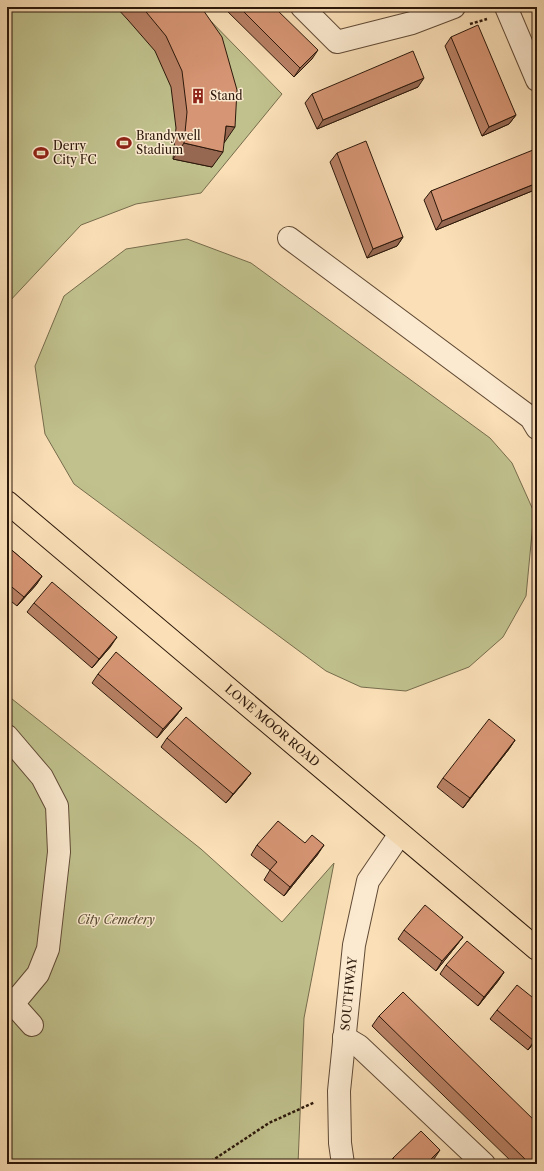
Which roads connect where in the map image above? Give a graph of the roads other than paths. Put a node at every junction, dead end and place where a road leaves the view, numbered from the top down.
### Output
1 (302, 7) edge
2 (454, 7) edge
3 (506, 7) edge
4 (537, 80) edge
5 (289, 238) dead end
6 (537, 428) edge
7 (7, 502) edge
8 (7, 736) edge
9 (400, 834) junction
10 (537, 950) edge
11 (10, 1001) edge
12 (32, 1025) dead end
13 (344, 1037) junction
14 (343, 1164) edge
15 (484, 1164) edge

1 - 2 street
3 - 4 street
5 - 6 street
7 - 9 main road, LONE MOOR ROAD
8 - 11 street
9 - 10 main road, LONE MOOR ROAD
9 - 13 street, SOUTHWAY
11 - 12 street
13 - 14 street, SOUTHWAY
13 - 15 street

